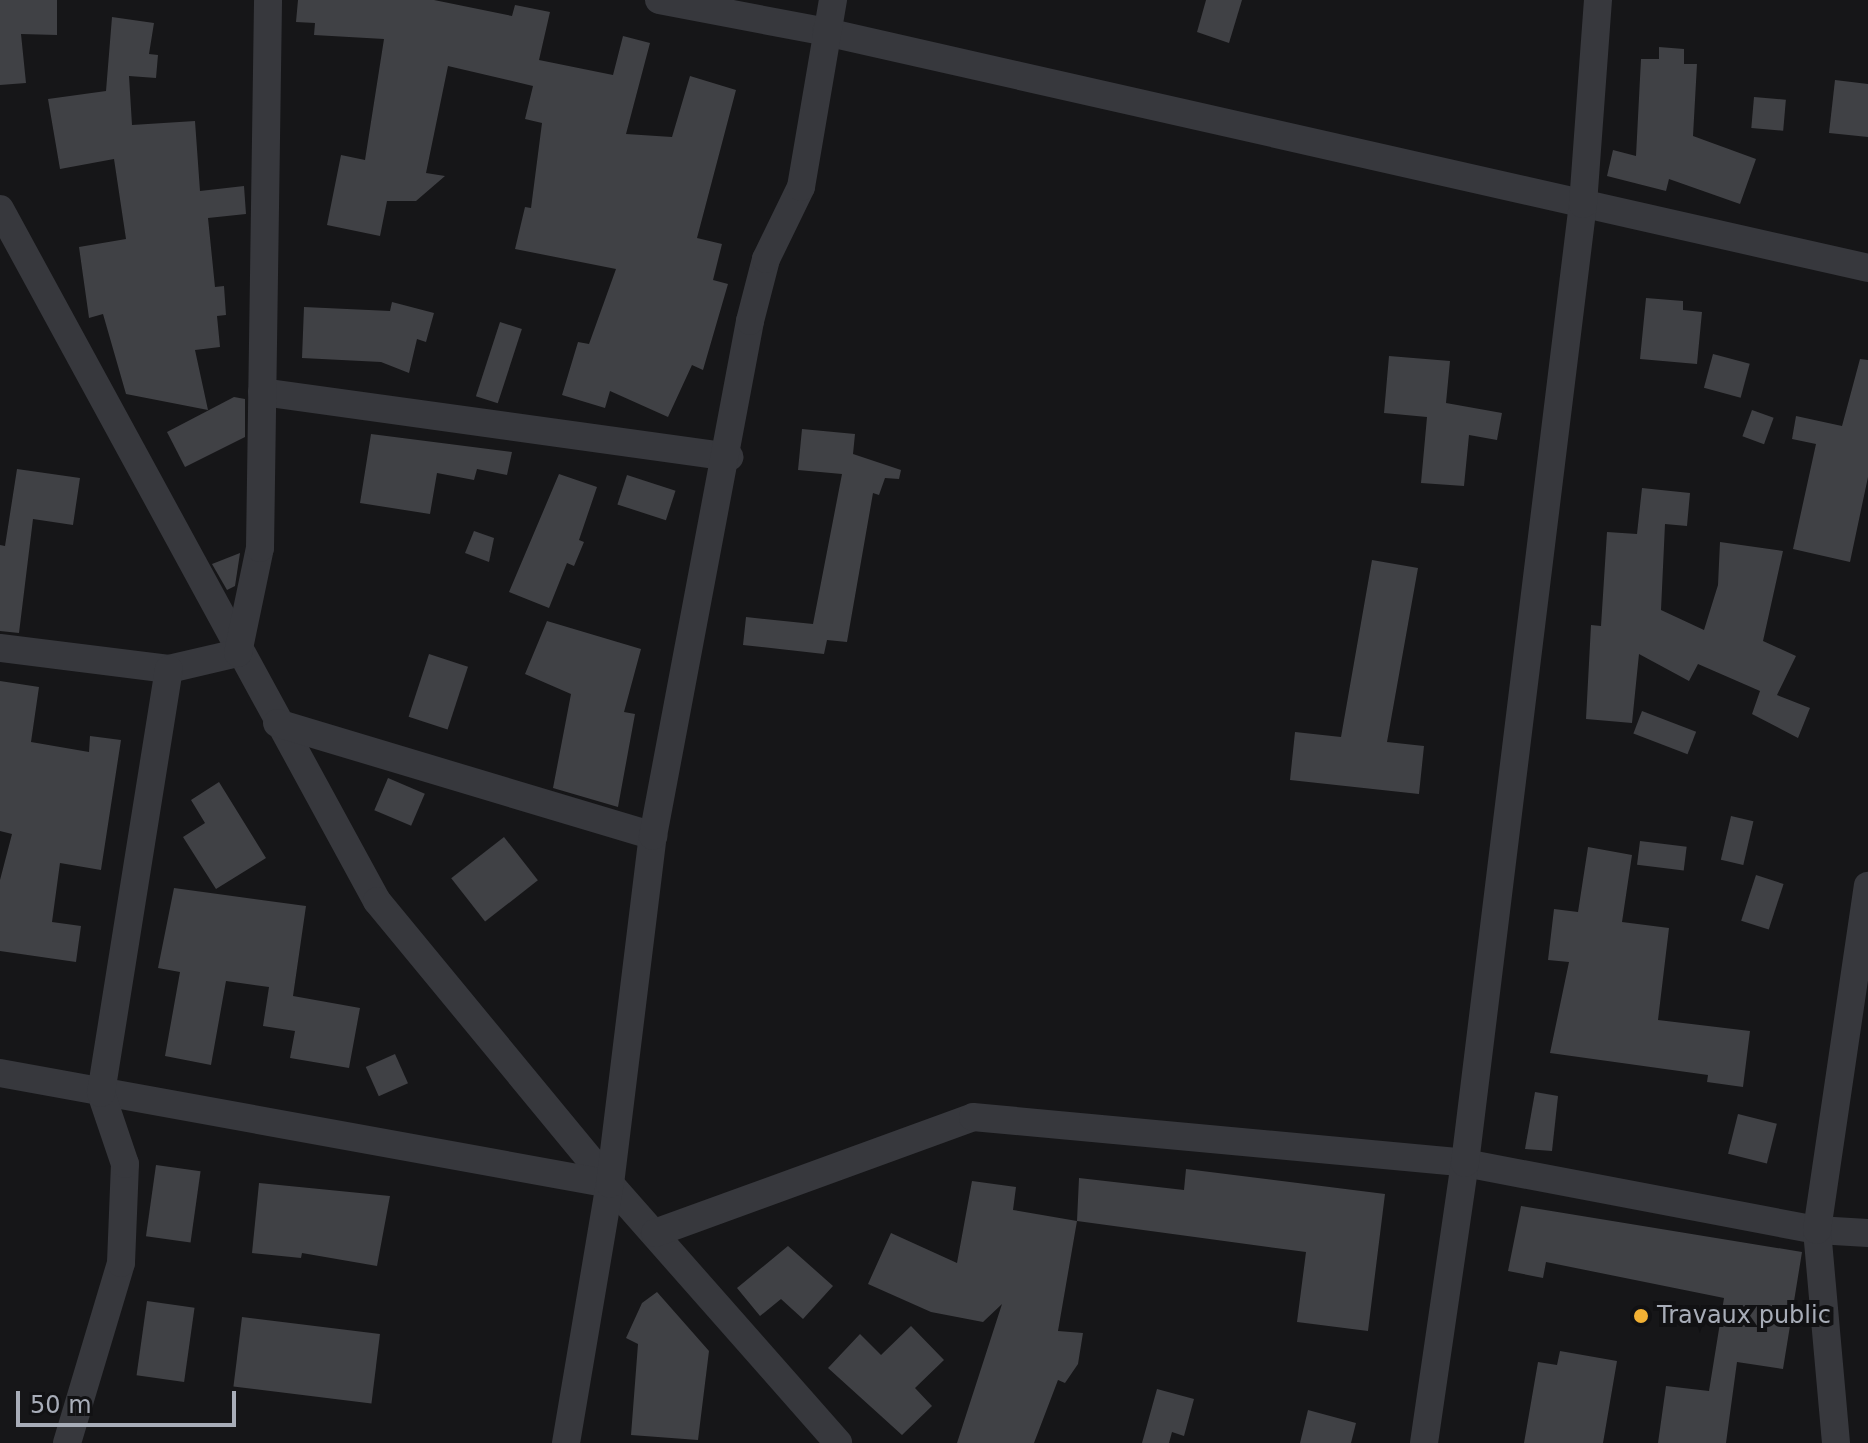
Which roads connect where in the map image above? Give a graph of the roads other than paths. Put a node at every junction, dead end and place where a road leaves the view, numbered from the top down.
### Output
1 (268, 0) edge
2 (659, 0) edge
3 (833, 0) edge
4 (1598, 0) edge
5 (826, 32) junction
6 (1583, 204) junction
7 (0, 209) edge
8 (0, 251) edge
9 (28, 257) junction
10 (1868, 268) edge
11 (262, 392) junction
12 (729, 457) junction
13 (0, 648) edge
14 (238, 653) junction
15 (169, 669) junction
16 (277, 723) junction
17 (653, 836) junction
18 (1868, 886) edge
19 (0, 1073) edge
20 (101, 1093) junction
21 (1465, 1163) junction
22 (610, 1184) junction
23 (1817, 1230) junction
24 (655, 1233) junction
25 (1868, 1233) edge
26 (73, 1442) edge
27 (566, 1443) edge
28 (838, 1443) edge
29 (1424, 1443) edge
30 (1836, 1443) edge

1 - 11 street
2 - 5 street
3 - 5 street
4 - 6 street
5 - 6 street
5 - 12 street
6 - 10 street
6 - 21 street
7 - 9 street
8 - 9 street
9 - 14 street
11 - 12 street
11 - 14 street
12 - 17 street
13 - 15 street
14 - 15 street
14 - 16 street
15 - 20 street
16 - 17 street
16 - 22 street
17 - 22 street
18 - 23 street
19 - 20 street
20 - 22 street
20 - 26 street
21 - 23 street
21 - 24 street
21 - 29 street
22 - 24 street
22 - 27 street
23 - 25 street
23 - 30 street
24 - 28 street

